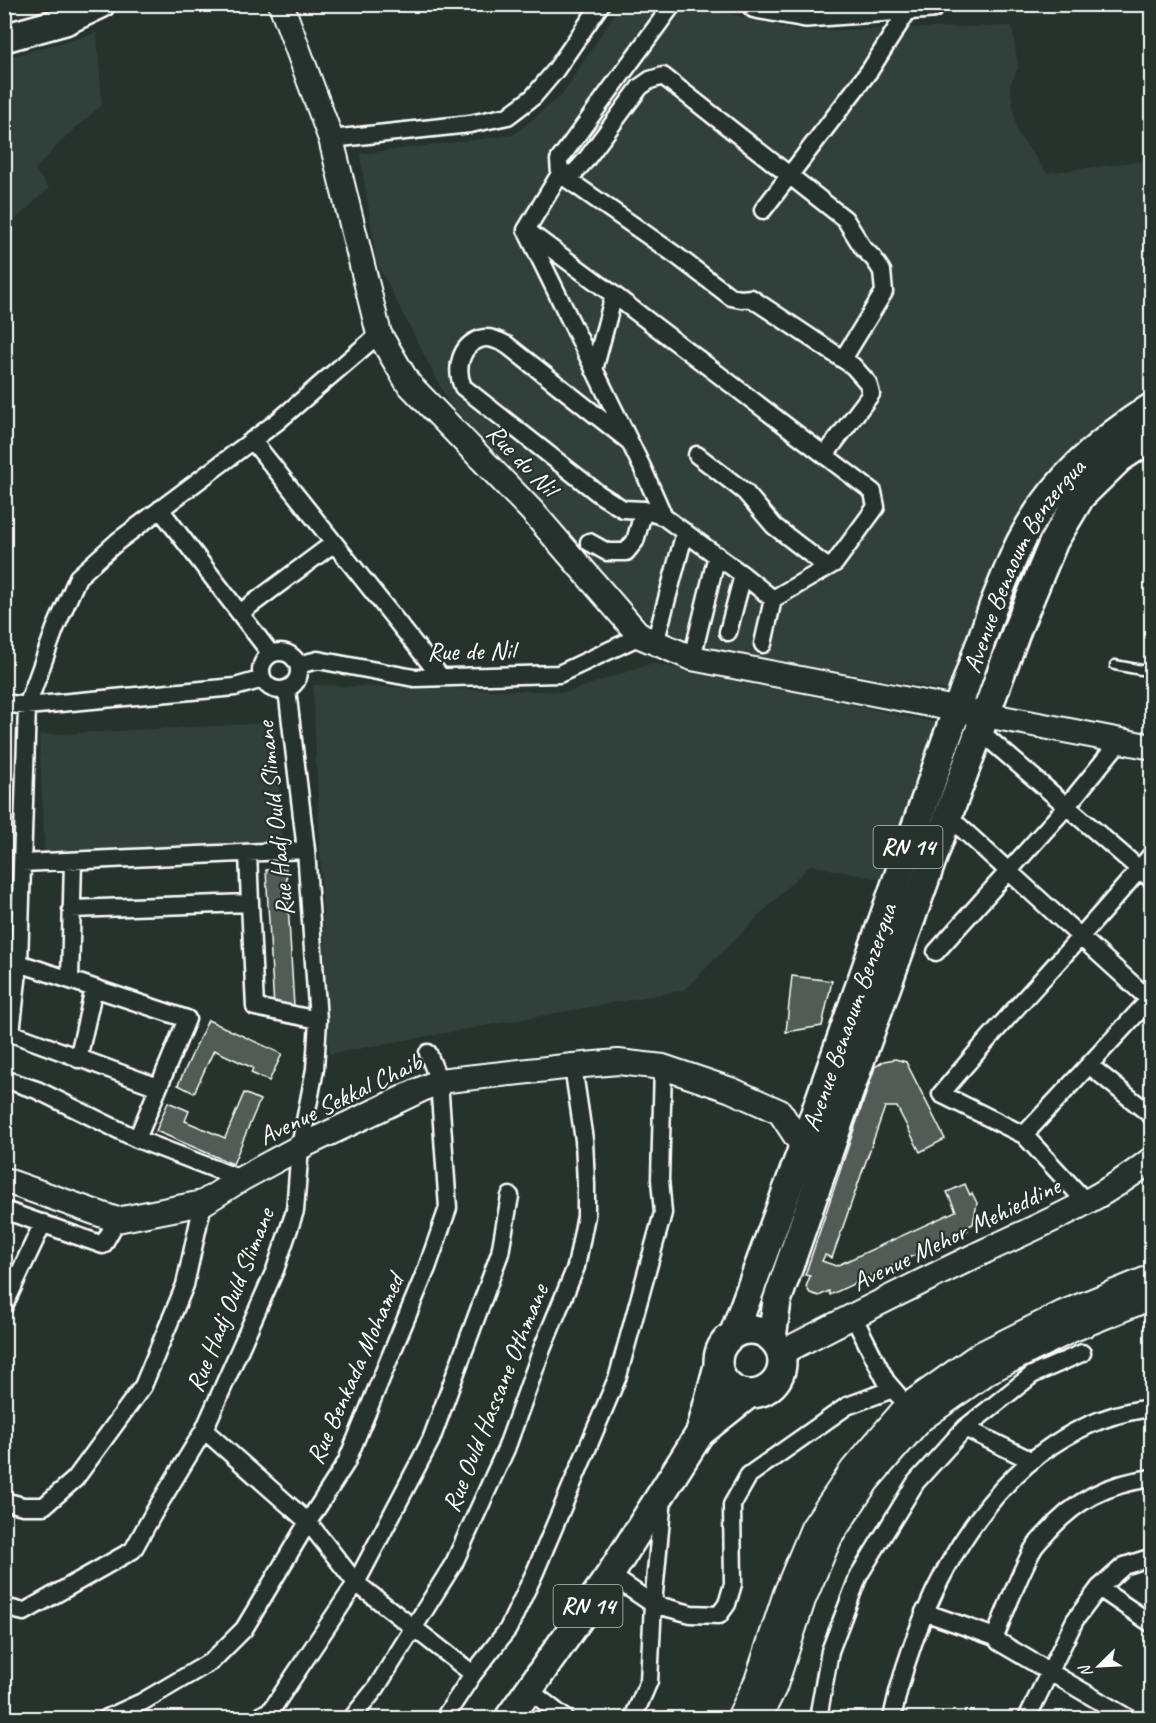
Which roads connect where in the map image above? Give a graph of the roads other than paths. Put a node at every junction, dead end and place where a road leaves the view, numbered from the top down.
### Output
1 (102, 4) edge
2 (281, 4) edge
3 (601, 4) edge
4 (674, 4) edge
5 (756, 4) edge
6 (918, 5) edge
7 (4, 38) edge
8 (331, 139) junction
9 (560, 174) junction
10 (790, 175) junction
11 (763, 210) dead end
12 (526, 230) junction
13 (614, 295) junction
14 (379, 334) junction
15 (843, 359) junction
16 (594, 370) junction
17 (1152, 407) edge
18 (1152, 437) edge
19 (252, 440) junction
20 (630, 442) junction
21 (697, 455) dead end
22 (825, 455) junction
23 (160, 509) junction
24 (644, 510) junction
25 (664, 517) junction
26 (685, 532) junction
27 (589, 542) dead end
28 (334, 543) junction
29 (717, 555) junction
30 (827, 567) junction
31 (743, 574) junction
32 (772, 599) junction
33 (240, 613) junction
34 (728, 632) dead end
35 (647, 640) junction
36 (763, 644) dead end
37 (271, 654) junction
38 (692, 658) junction
39 (298, 665) junction
40 (1115, 665) dead end
41 (1152, 672) edge
42 (441, 677) junction
43 (262, 679) junction
44 (287, 689) junction
45 (4, 702) edge
46 (27, 706) junction
47 (957, 710) junction
48 (983, 723) junction
49 (1120, 741) junction
50 (1152, 747) edge
51 (1066, 806) junction
52 (948, 816) junction
53 (306, 850) junction
54 (248, 853) junction
55 (1152, 854) edge
56 (74, 861) junction
57 (22, 863) junction
58 (1008, 872) junction
59 (1145, 875) edge
60 (250, 903) junction
61 (71, 909) junction
62 (1081, 938) junction
63 (936, 952) dead end
64 (12, 959) edge
65 (70, 980) junction
66 (94, 988) junction
67 (1151, 1000) edge
68 (318, 1020) junction
69 (428, 1053) dead end
70 (78, 1059) junction
71 (1089, 1065) junction
72 (573, 1066) junction
73 (663, 1067) junction
74 (4, 1079) edge
75 (439, 1081) junction
76 (158, 1087) junction
77 (818, 1104) junction
78 (780, 1112) junction
79 (1152, 1116) edge
80 (1024, 1136) junction
81 (137, 1139) junction
82 (300, 1147) junction
83 (803, 1147) junction
84 (1152, 1159) edge
85 (241, 1179) junction
86 (4, 1180) edge
87 (510, 1196) dead end
88 (202, 1203) junction
89 (1087, 1203) junction
90 (4, 1209) edge
91 (117, 1220) junction
92 (43, 1223) junction
93 (1152, 1277) edge
94 (1152, 1297) edge
95 (4, 1306) edge
96 (853, 1316) junction
97 (734, 1333) junction
98 (777, 1346) junction
99 (1082, 1353) dead end
100 (718, 1366) junction
101 (749, 1394) junction
102 (900, 1397) junction
103 (1152, 1408) edge
104 (965, 1428) junction
105 (204, 1430) junction
106 (700, 1433) junction
107 (1030, 1460) junction
108 (1152, 1478) edge
109 (664, 1492) junction
110 (4, 1501) edge
111 (308, 1522) junction
112 (1152, 1557) edge
113 (610, 1575) junction
114 (356, 1583) junction
115 (1099, 1588) junction
116 (653, 1604) junction
117 (4, 1607) edge
118 (924, 1612) junction
119 (1152, 1624) edge
120 (412, 1629) junction
121 (994, 1637) junction
122 (1049, 1671) junction
123 (473, 1674) junction
124 (529, 1690) junction
125 (107, 1719) edge
126 (257, 1719) edge
127 (352, 1719) edge
128 (444, 1719) edge
129 (509, 1719) edge
130 (565, 1719) edge
131 (633, 1719) edge
132 (739, 1719) edge
133 (759, 1719) edge
134 (818, 1719) edge
135 (892, 1719) edge
136 (1027, 1719) edge
137 (1128, 1719) edge

1 - 7 main road
2 - 8 street, Rue du Nil
3 - 8 street
4 - 9 street
5 - 6 main road
6 - 10 street
8 - 14 street, Rue du Nil
9 - 10 street
9 - 12 street
9 - 15 street
10 - 11 street
10 - 15 street
12 - 13 street
12 - 16 street
13 - 16 street
13 - 22 street
14 - 19 street
14 - 35 street, Rue du Nil
15 - 22 street
16 - 20 street
17 - 47 main road, Avenue Benaoum Benzergua / RN 14
18 - 48 main road, Avenue Benaoum Benzergua / RN 14
19 - 23 street
19 - 28 street
20 - 24 street
20 - 25 street
21 - 30 street
22 - 30 street
23 - 33 street
23 - 46 street
24 - 25 street
24 - 27 street
25 - 26 street
26 - 29 street
26 - 35 street
28 - 33 street
28 - 42 street
29 - 31 street
29 - 38 street
30 - 32 street
31 - 32 street
31 - 34 street
32 - 36 street
33 - 37 street
35 - 38 street, Rue du Nil
35 - 42 street, Rue de Nil
37 - 39 street
37 - 43 street
38 - 47 street, Rue du Nil
39 - 42 street, Rue de Nil
39 - 44 street
40 - 41 lane
43 - 44 street
43 - 46 street
44 - 53 street, Rue Hadj Ould Slimane
45 - 46 street
46 - 57 street
47 - 48 street, Rue du Nil
47 - 77 main road, Avenue Benaoum Benzergua / RN 14
48 - 49 street, Rue du Nil
48 - 51 street
48 - 52 main road, Avenue Benaoum Benzergua / RN 14
49 - 50 street, Rue du Nil
49 - 51 street
51 - 58 street
51 - 59 street
52 - 58 street
52 - 98 main road, Avenue Benaoum Benzergua / RN 14
53 - 54 street
53 - 68 street, Rue Hadj Ould Slimane
54 - 56 street
54 - 60 street
55 - 59 street
56 - 57 street
56 - 61 street
57 - 64 street
58 - 62 street
58 - 63 street
59 - 62 street
60 - 61 street
60 - 68 street
61 - 65 street
62 - 67 street
62 - 80 street
64 - 65 street
64 - 70 street
65 - 66 street
66 - 70 street
66 - 76 street
67 - 71 street
68 - 82 street, Rue Hadj Ould Slimane
69 - 75 street, Rue Benkada Mohamed
70 - 76 street
71 - 79 street
71 - 80 street
72 - 73 street, Avenue Sekkal Chaib
72 - 75 street, Avenue Sekkal Chaib
72 - 120 street, Rue Ould Hassane Othmane
73 - 78 street, Avenue Sekkal Chaib
73 - 123 street
74 - 81 street
75 - 82 street, Avenue Sekkal Chaib
75 - 111 street, Rue Benkada Mohamed
76 - 81 street
77 - 78 street
77 - 83 main road, Avenue Benaoum Benzergua / RN 14
78 - 83 street
80 - 89 street
81 - 85 street
82 - 85 street, Avenue Sekkal Chaib
82 - 105 street, Rue Hadj Ould Slimane
83 - 97 main road, Avenue Benaoum Benzergua / RN 14
84 - 89 street, Avenue Mehor Mehieddine
85 - 88 street, Avenue Sekkal Chaib
86 - 91 street
87 - 114 street
88 - 91 street, Avenue Sekkal Chaib
88 - 110 street
89 - 96 street, Avenue Mehor Mehieddine
90 - 92 street
91 - 92 street
92 - 95 street
93 - 102 street
94 - 133 street
96 - 98 street, Avenue Mehor Mehieddine
96 - 102 street
97 - 98 main road
97 - 100 main road
98 - 101 main road
99 - 104 street
100 - 101 main road
100 - 106 main road, RN 14
101 - 106 main road, RN 14
102 - 116 street
102 - 132 street
103 - 107 street
104 - 107 street
104 - 134 street
105 - 111 street
105 - 117 street, Rue Hadj Ould Slimane
106 - 109 main road, RN 14
107 - 118 street
108 - 121 street
109 - 113 main road, RN 14
109 - 116 street
111 - 114 street
111 - 125 street, Rue Benkada Mohamed
112 - 115 street
113 - 116 street
113 - 124 main road, RN 14
114 - 120 street
114 - 126 street
115 - 119 street
115 - 122 street
116 - 131 street
118 - 121 street
118 - 135 street
120 - 123 street
120 - 127 street, Rue Ould Hassane Othmane
121 - 122 street
122 - 136 street
122 - 137 street
123 - 128 street
124 - 129 main road, RN 14
124 - 130 street

